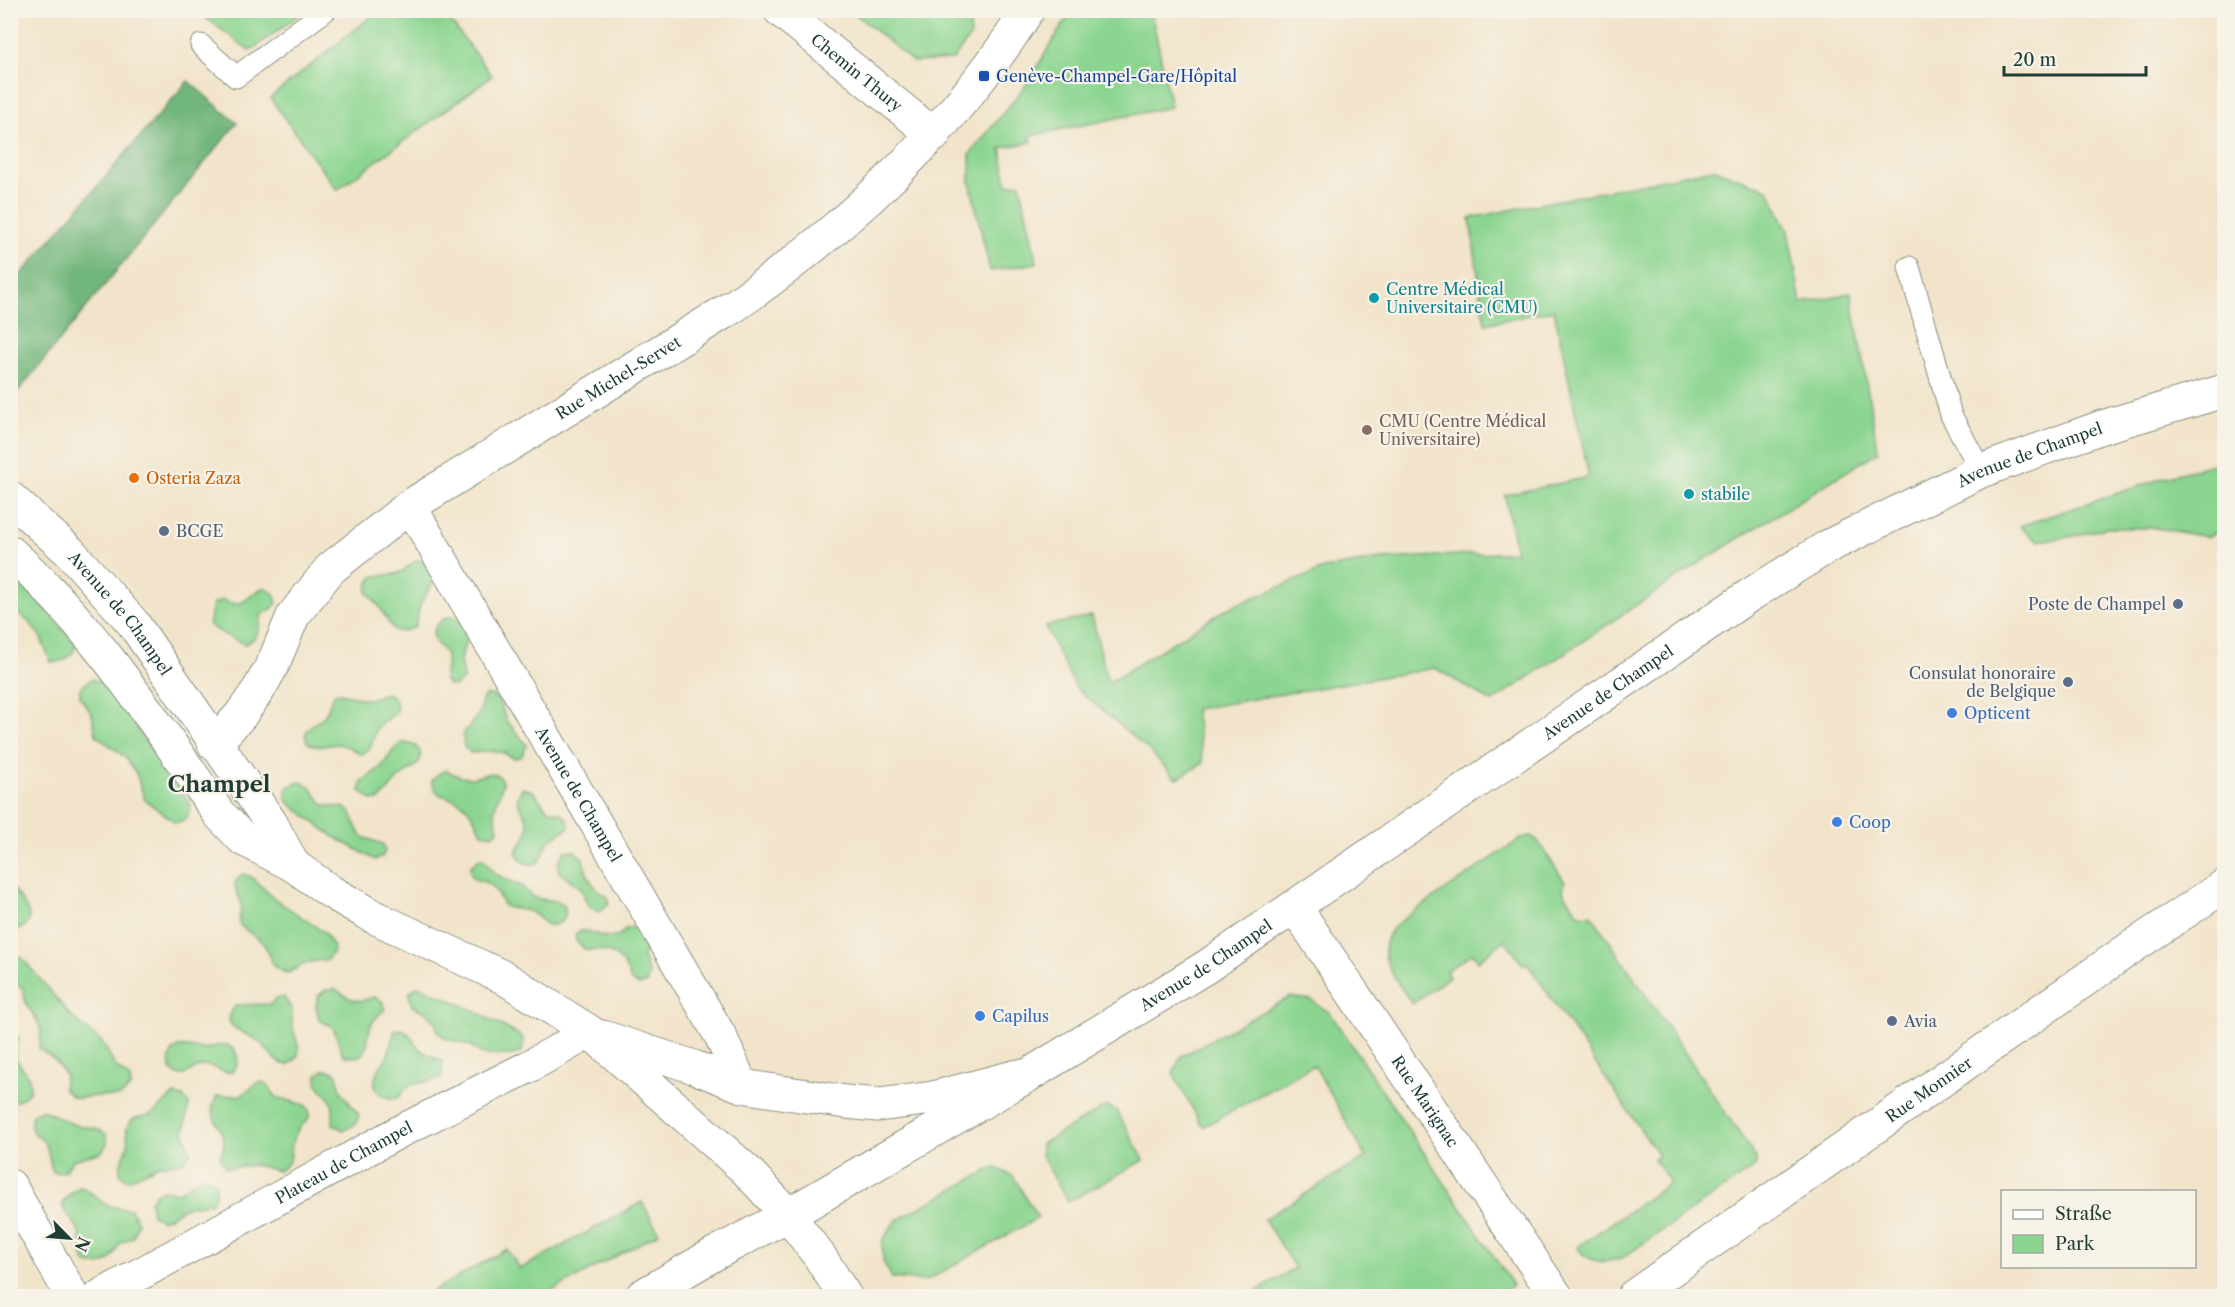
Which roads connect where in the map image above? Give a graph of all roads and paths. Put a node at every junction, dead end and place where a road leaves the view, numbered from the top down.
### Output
1 (326, 10) edge
2 (780, 10) edge
3 (1028, 10) edge
4 (201, 45) dead end
5 (934, 135) junction
6 (1909, 267) dead end
7 (2224, 390) edge
8 (1982, 471) junction
9 (10, 498) edge
10 (410, 506) junction
11 (10, 552) edge
12 (214, 744) junction
13 (184, 764) junction
14 (293, 865) junction
15 (2224, 886) edge
16 (1295, 907) junction
17 (590, 1032) junction
18 (1032, 1073) junction
19 (742, 1086) junction
20 (10, 1186) edge
21 (788, 1215) junction
22 (69, 1292) edge
23 (1554, 1293) edge
24 (100, 1296) edge
25 (642, 1296) edge
26 (845, 1296) edge
27 (1634, 1296) edge

1 - 4 lane
2 - 5 street, Chemin Thury
3 - 5 street, Rue Michel-Servet
5 - 10 street, Rue Michel-Servet
6 - 8 lane
7 - 8 street, Avenue de Champel
8 - 16 street, Avenue de Champel
9 - 12 street, Avenue de Champel
10 - 12 street, Rue Michel-Servet
10 - 19 street, Avenue de Champel
11 - 13 street, Avenue de Champel
12 - 13 street, Rue Michel-Servet
12 - 14 street, Avenue de Champel
13 - 14 street, Avenue de Champel
14 - 17 street, Avenue de Champel
15 - 27 street, Rue Monnier
16 - 18 street, Avenue de Champel
16 - 23 street, Rue Marignac
17 - 19 street, Avenue de Champel
17 - 21 street, Avenue de Champel
17 - 24 street, Plateau de Champel
18 - 19 street, Avenue de Champel
18 - 21 street, Avenue de Champel
20 - 22 street
21 - 25 street
21 - 26 street

